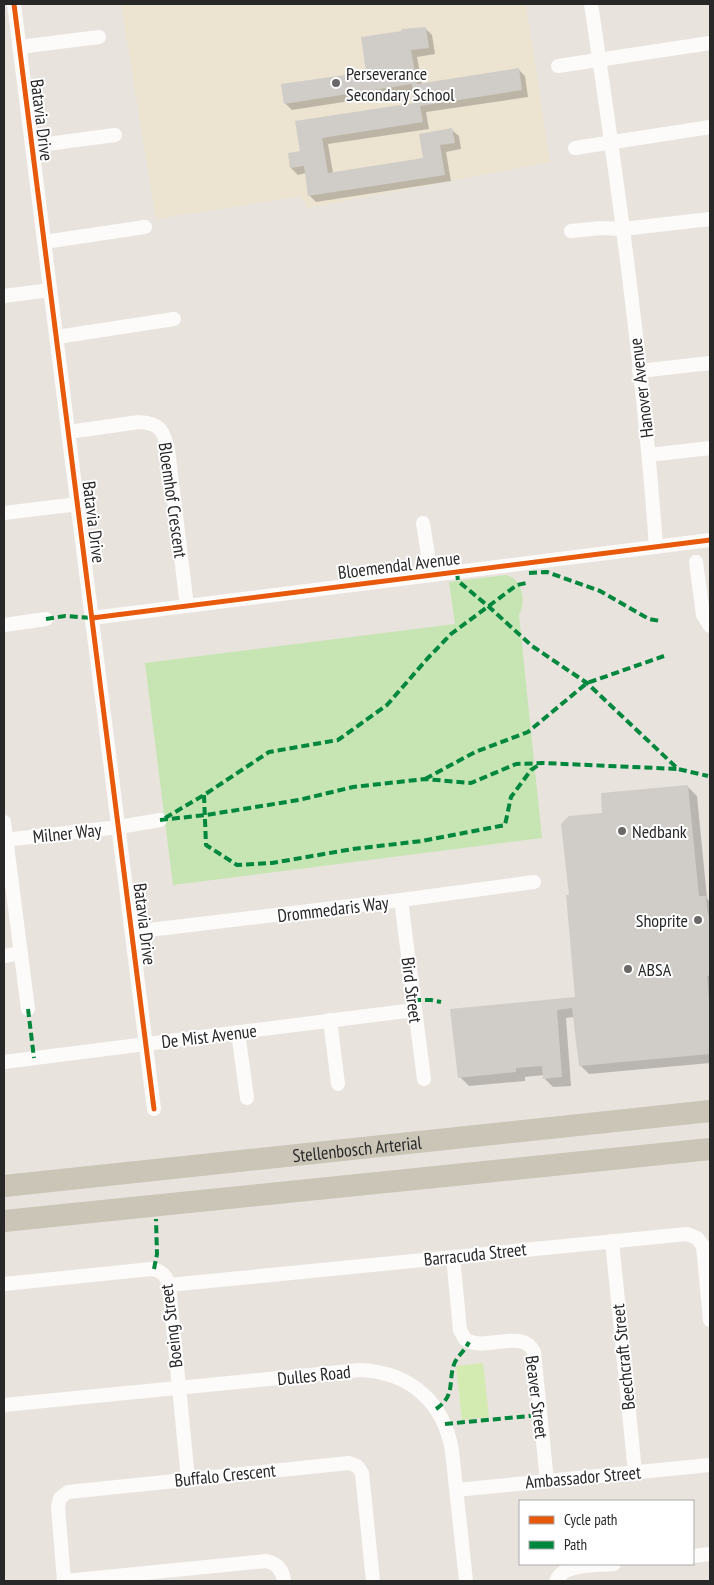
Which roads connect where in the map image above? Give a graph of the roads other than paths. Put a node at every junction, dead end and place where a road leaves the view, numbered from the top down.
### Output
1 (14, 4) edge
2 (591, 4) edge
3 (99, 37) dead end
4 (710, 43) edge
5 (19, 47) junction
6 (599, 60) junction
7 (558, 66) dead end
8 (710, 127) edge
9 (114, 135) dead end
10 (612, 141) junction
11 (32, 146) junction
12 (575, 148) dead end
13 (710, 220) edge
14 (145, 227) dead end
15 (623, 229) junction
16 (571, 231) dead end
17 (44, 242) junction
18 (50, 290) junction
19 (4, 296) edge
20 (174, 319) dead end
21 (56, 337) junction
22 (710, 363) edge
23 (639, 371) junction
24 (68, 432) junction
25 (710, 448) edge
26 (649, 455) junction
27 (78, 504) junction
28 (4, 513) edge
29 (424, 523) dead end
30 (710, 540) edge
31 (656, 547) junction
32 (696, 562) dead end
33 (431, 575) junction
34 (187, 606) junction
35 (92, 618) junction
36 (46, 619) dead end
37 (4, 624) edge
38 (710, 626) edge
39 (160, 820) dead end
40 (4, 822) edge
41 (118, 827) junction
42 (5, 840) edge
43 (534, 882) dead end
44 (400, 900) junction
45 (132, 932) junction
46 (21, 953) junction
47 (4, 956) edge
48 (28, 1009) dead end
49 (414, 1010) junction
50 (330, 1020) junction
51 (238, 1032) junction
52 (146, 1044) junction
53 (4, 1062) edge
54 (424, 1079) dead end
55 (338, 1084) dead end
56 (246, 1098) dead end
57 (154, 1109) dead end
58 (710, 1111) edge
59 (710, 1149) edge
60 (4, 1186) edge
61 (4, 1221) edge
62 (612, 1241) junction
63 (453, 1257) junction
64 (4, 1284) edge
65 (169, 1285) junction
66 (710, 1320) edge
67 (178, 1388) junction
68 (4, 1405) edge
69 (710, 1465) edge
70 (635, 1472) junction
71 (188, 1479) junction
72 (547, 1481) junction
73 (456, 1490) junction
74 (710, 1554) edge
75 (694, 1556) edge
76 (603, 1565) edge
77 (65, 1581) edge
78 (284, 1581) edge
79 (373, 1581) edge
80 (466, 1581) edge
81 (556, 1581) edge

1 - 5 street, Batavia Drive
2 - 6 street, Hanover Avenue
3 - 5 street
4 - 6 street
5 - 11 street, Batavia Drive
6 - 7 street
6 - 10 street, Hanover Avenue
8 - 10 street
9 - 11 street
10 - 12 street
10 - 15 street, Hanover Avenue
11 - 17 street, Batavia Drive
13 - 15 street
14 - 17 street
15 - 16 street
15 - 23 street, Hanover Avenue
17 - 18 street, Batavia Drive
18 - 19 street
18 - 21 street, Batavia Drive
20 - 21 street
21 - 24 street, Batavia Drive
22 - 23 street
23 - 26 street, Hanover Avenue
24 - 27 street, Batavia Drive
24 - 34 street, Bloemhof Crescent
25 - 26 street
26 - 31 street, Hanover Avenue
27 - 28 street
27 - 35 street, Batavia Drive
29 - 33 street, Bloemendal Avenue
30 - 31 street, Bloemendal Avenue
31 - 33 street, Bloemendal Avenue
32 - 38 street
33 - 34 street, Bloemendal Avenue
34 - 35 street, Bloemendal Avenue
35 - 41 street, Batavia Drive
36 - 37 street
39 - 41 street, Milner Way
40 - 42 street
41 - 42 street, Milner Way
41 - 45 street, Batavia Drive
42 - 46 street
43 - 44 street, Drommedaris Way
44 - 45 street, Drommedaris Way
44 - 49 street, Bird Street
45 - 52 street, Batavia Drive
46 - 47 street
46 - 48 street
49 - 50 street, De Mist Avenue
49 - 54 street, Bird Street
50 - 51 street, De Mist Avenue
50 - 55 street
51 - 52 street, De Mist Avenue
51 - 56 street
52 - 53 street, De Mist Avenue
52 - 57 street, Batavia Drive
58 - 60 main road, Stellenbosch Arterial
59 - 61 main road, Stellenbosch Arterial
62 - 63 street, Barracuda Street
62 - 66 street, Barracuda Street
62 - 70 street, Beechcraft Street
63 - 65 street, Barracuda Street
63 - 72 street, Beaver Street
64 - 65 street, Boeing Street
65 - 67 street, Boeing Street
67 - 68 street, Dulles Road
67 - 71 street, Boeing Street
67 - 73 street, Dulles Road
69 - 70 street, Ambassador Street
70 - 72 street, Ambassador Street
71 - 77 street, Buffalo Crescent
71 - 79 street, Buffalo Crescent
72 - 73 street, Ambassador Street
73 - 80 street, Dulles Road
74 - 75 street
76 - 81 street
77 - 78 street

